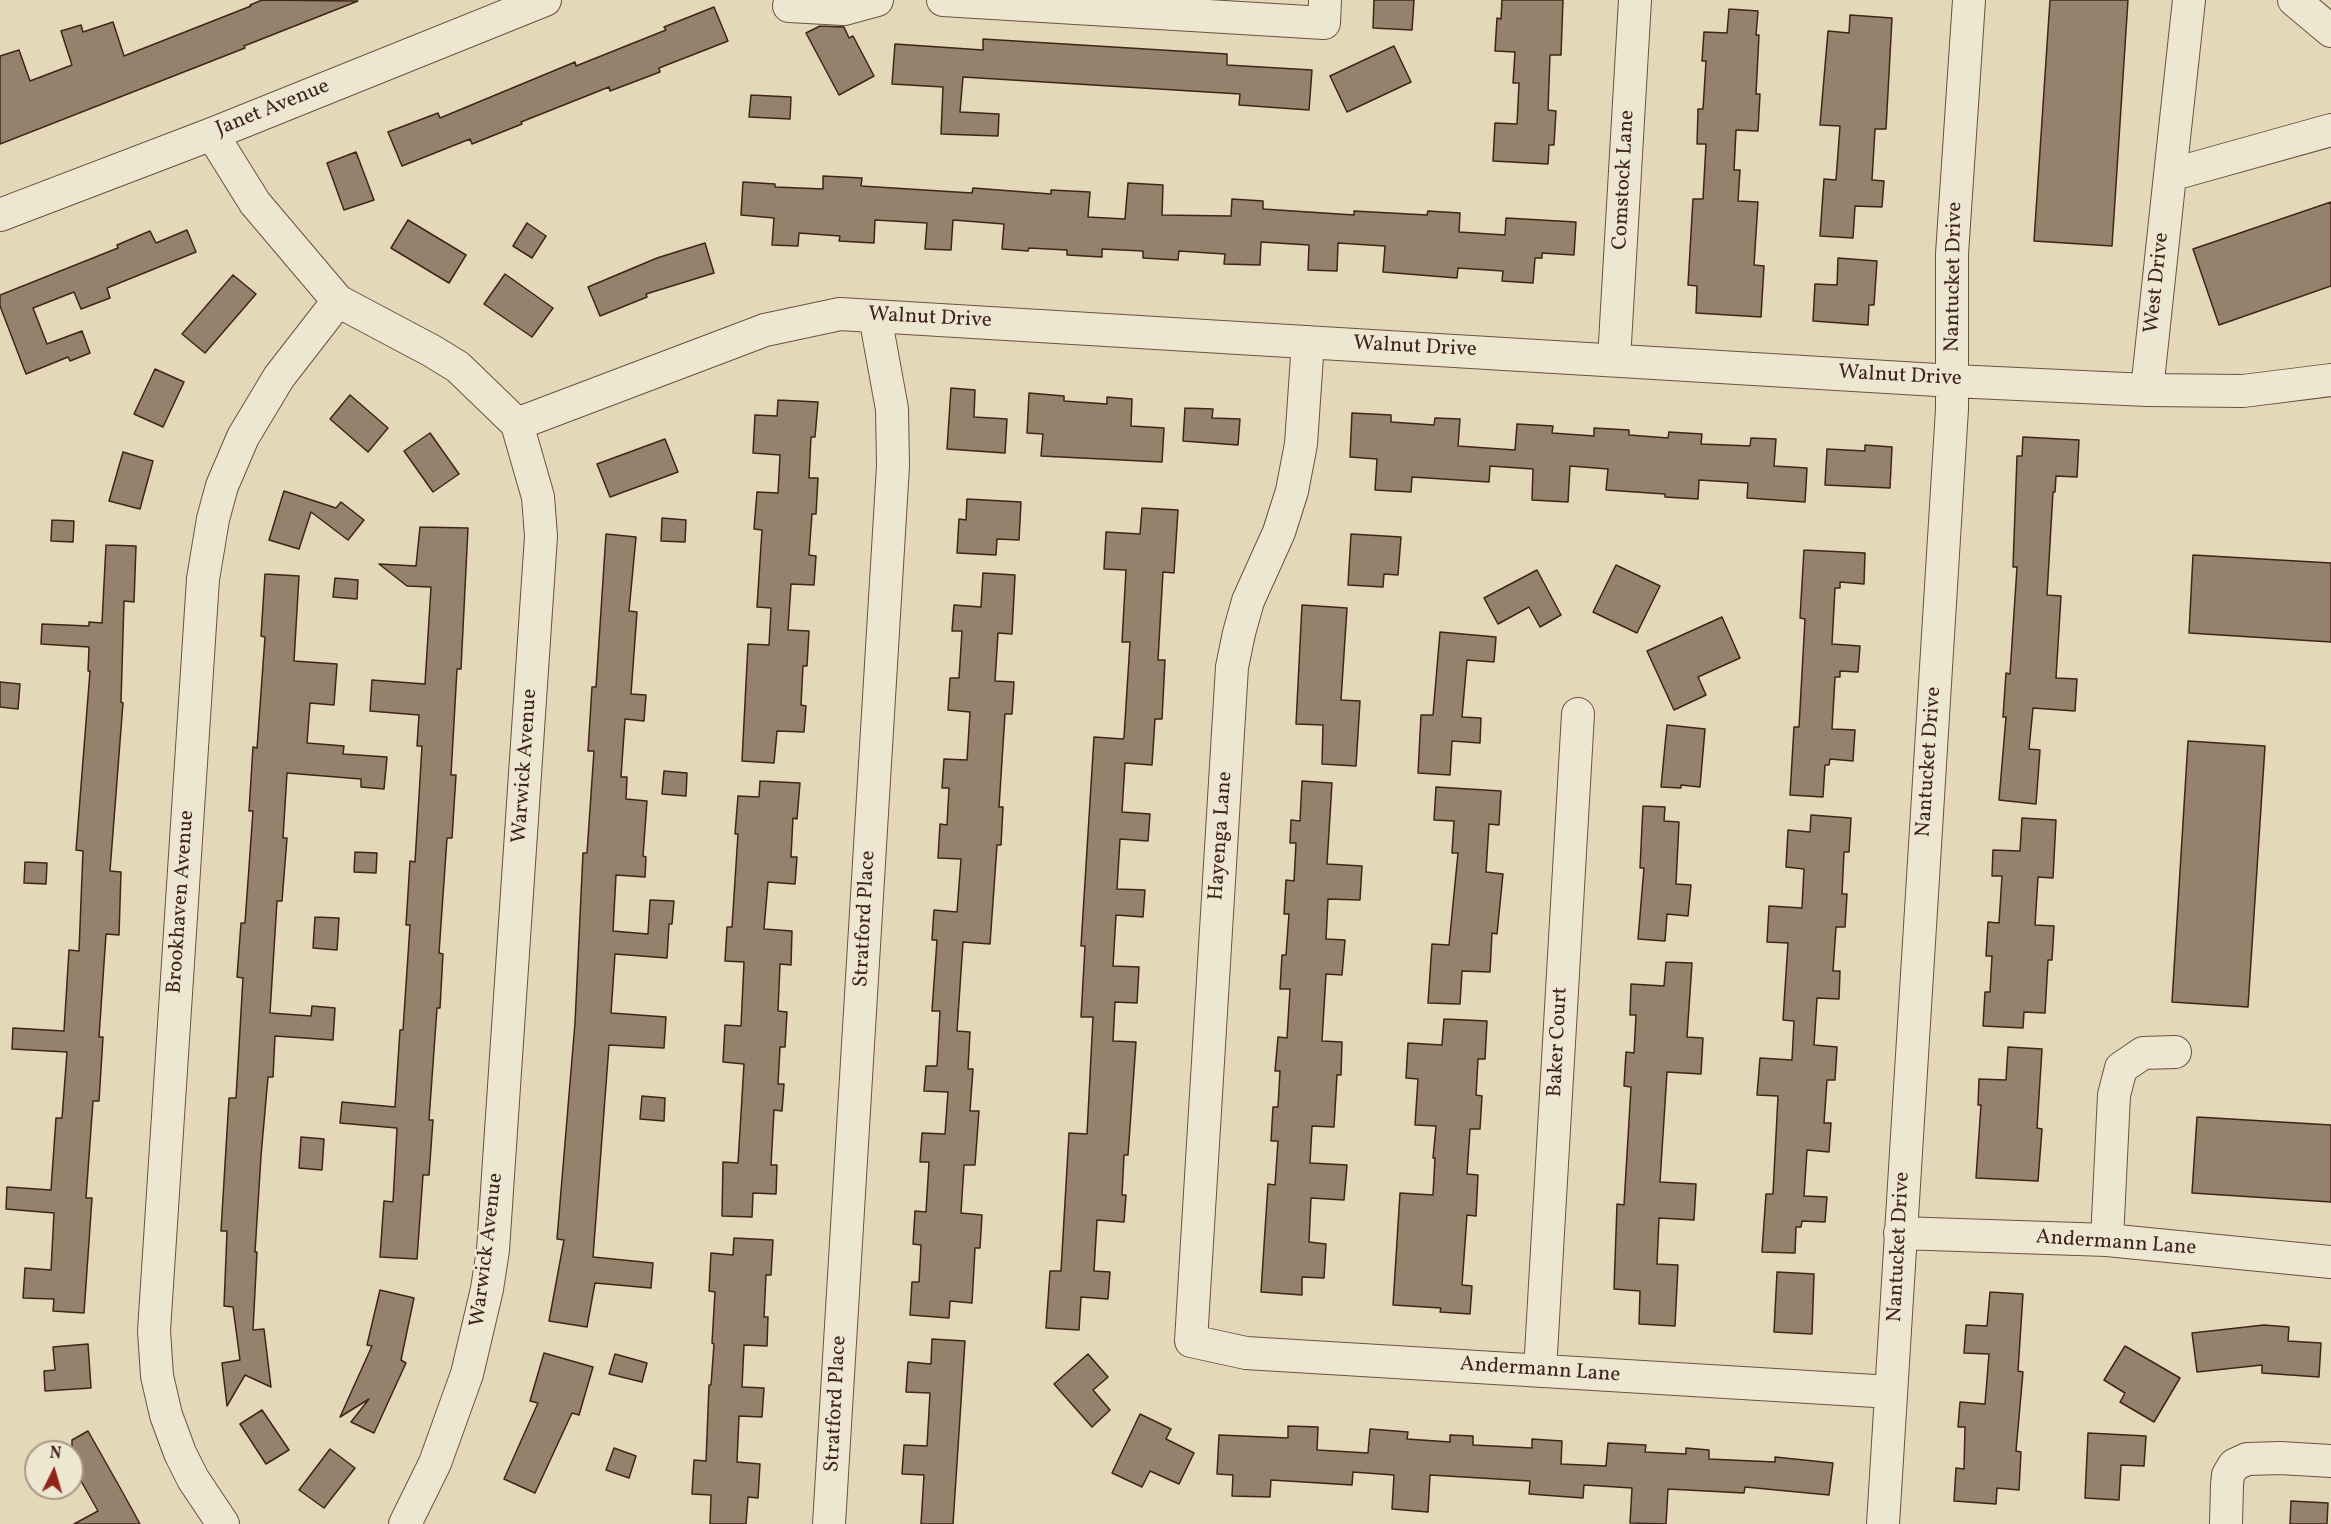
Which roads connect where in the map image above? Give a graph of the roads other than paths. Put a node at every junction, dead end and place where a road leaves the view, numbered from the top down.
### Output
1 (545, 0) edge
2 (877, 0) edge
3 (943, 0) edge
4 (1635, 0) edge
5 (1969, 0) edge
6 (2189, 0) edge
7 (2294, 0) edge
8 (1106, 5) edge
9 (789, 6) dead end
10 (1325, 12) edge
11 (2331, 31) edge
12 (2331, 130) edge
13 (212, 134) junction
14 (2170, 175) junction
15 (0, 215) edge
16 (338, 301) junction
17 (875, 316) junction
18 (1308, 342) junction
19 (1614, 360) junction
20 (2331, 380) edge
21 (1953, 381) junction
22 (2147, 390) junction
23 (517, 424) junction
24 (1578, 714) dead end
25 (2175, 1052) dead end
26 (1900, 1233) junction
27 (2107, 1240) junction
28 (2331, 1262) edge
29 (1191, 1341) joint
30 (1540, 1371) junction
31 (1891, 1392) junction
32 (2331, 1461) edge
33 (223, 1524) edge
34 (405, 1524) edge
35 (829, 1524) edge
36 (1883, 1524) edge
37 (2226, 1524) edge

1 - 13 street, Janet Avenue
2 - 9 street
3 - 8 street
4 - 19 street, Comstock Lane
5 - 21 street, Nantucket Drive
6 - 14 street, West Drive
7 - 11 street
8 - 10 street
12 - 14 street
13 - 15 street, Janet Avenue
13 - 16 street
14 - 22 street, West Drive
16 - 23 street
16 - 33 street, Brookhaven Avenue
17 - 18 street, Walnut Drive
17 - 23 street, Walnut Drive
17 - 35 street, Stratford Place
18 - 19 street, Walnut Drive
18 - 29 street, Hayenga Lane
19 - 21 street, Walnut Drive
20 - 22 street, Walnut Drive
21 - 22 street, Walnut Drive
21 - 26 street, Nantucket Drive
23 - 34 street, Warwick Avenue
24 - 30 street, Baker Court
25 - 27 street
26 - 27 street, Andermann Lane
26 - 31 street, Nantucket Drive
27 - 28 street, Andermann Lane
29 - 30 street, Andermann Lane
30 - 31 street, Andermann Lane
31 - 36 street, Nantucket Drive
32 - 37 street

